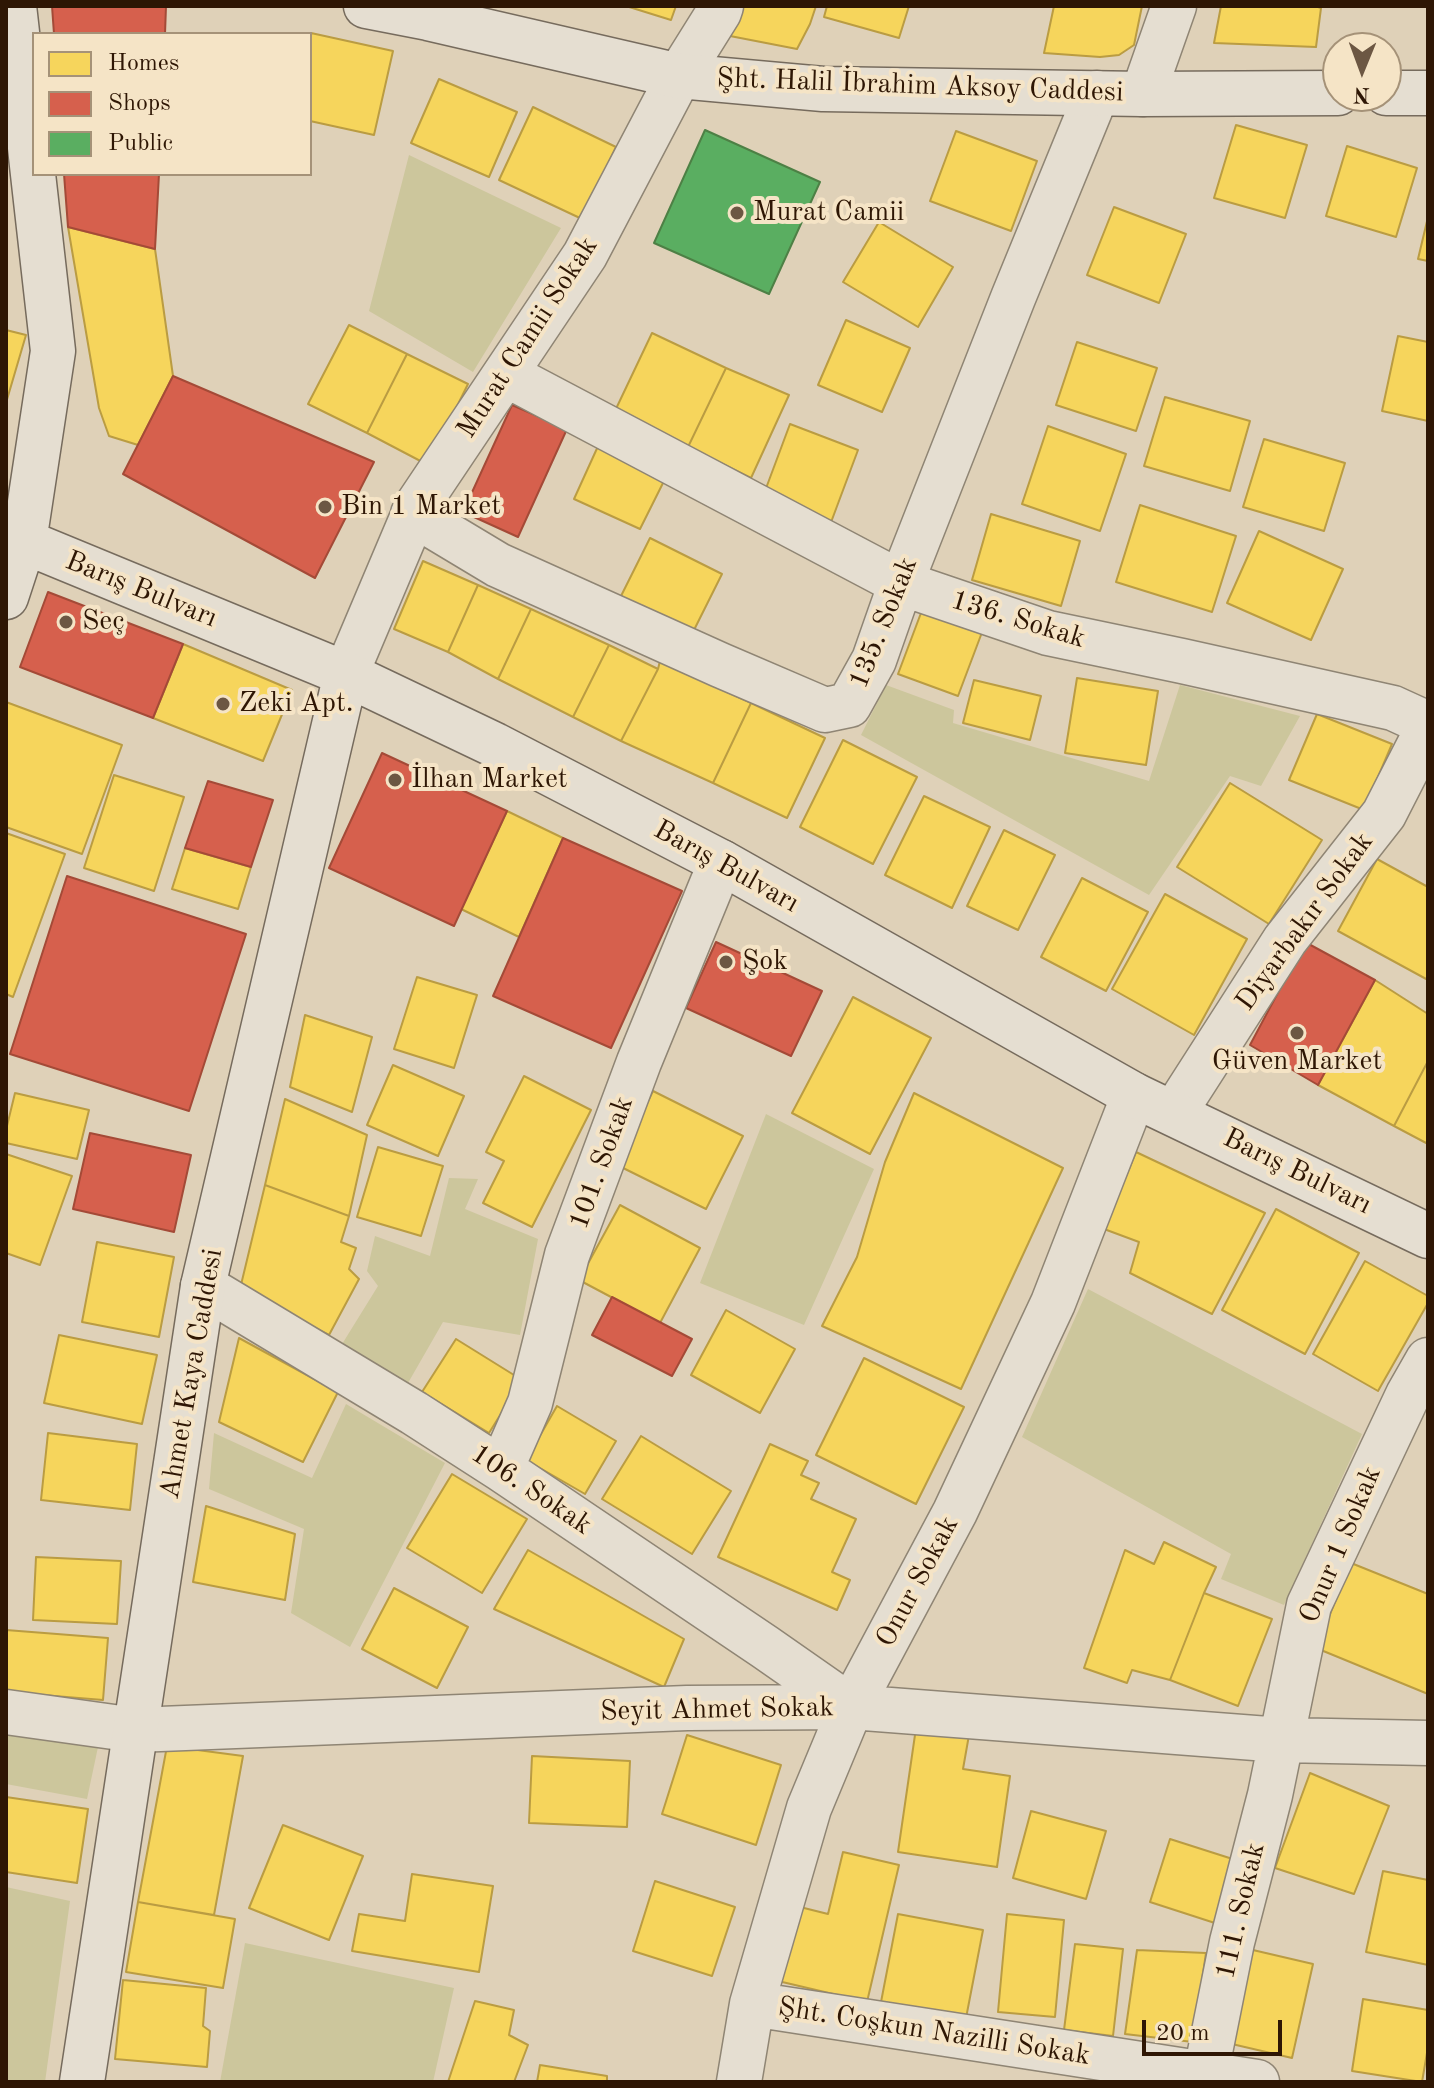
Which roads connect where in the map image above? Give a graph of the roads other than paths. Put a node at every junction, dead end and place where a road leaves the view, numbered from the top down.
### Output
1 (14, 6) edge
2 (366, 6) edge
3 (721, 6) edge
4 (1174, 6) edge
5 (679, 76) junction
6 (1097, 93) junction
7 (1322, 93) edge
8 (1402, 93) edge
9 (1428, 93) edge
10 (1143, 94) junction
11 (32, 165) edge
12 (33, 176) edge
13 (507, 375) junction
14 (413, 514) junction
15 (15, 538) edge
16 (901, 583) junction
17 (6, 597) edge
18 (346, 674) junction
19 (1428, 726) edge
20 (721, 862) junction
21 (1134, 1095) junction
22 (1174, 1113) junction
23 (1428, 1236) edge
24 (203, 1286) junction
25 (1428, 1360) edge
26 (501, 1469) junction
27 (851, 1707) junction
28 (6, 1712) edge
29 (135, 1730) junction
30 (1281, 1740) junction
31 (1428, 1743) edge
32 (752, 2004) junction
33 (1205, 2078) edge
34 (82, 2082) edge
35 (739, 2082) edge
36 (1257, 2082) edge

1 - 11 street
2 - 5 street, Şht. Halil İbrahim Aksoy Caddesi
3 - 5 street, Murat Camii Sokak
4 - 10 street
5 - 6 street, Şht. Halil İbrahim Aksoy Caddesi
5 - 13 street, Murat Camii Sokak
6 - 10 street, Şht. Halil İbrahim Aksoy Caddesi
6 - 16 street, 135. Sokak
7 - 10 street, Şht. Halil İbrahim Aksoy Caddesi
8 - 9 street
12 - 15 street
13 - 14 street, Murat Camii Sokak
13 - 16 street, 136. Sokak
14 - 16 street, 135. Sokak
14 - 18 street, Murat Camii Sokak
15 - 17 street
15 - 18 street, Barış Bulvarı
16 - 19 street, 136. Sokak
18 - 20 street, Barış Bulvarı
18 - 24 street, Ahmet Kaya Caddesi
19 - 22 street, Diyarbakır Sokak
20 - 21 street, Barış Bulvarı
20 - 26 street, 101. Sokak
21 - 22 street, Barış Bulvarı
21 - 27 street, Onur Sokak
22 - 23 street, Barış Bulvarı
24 - 26 street, 106. Sokak
24 - 29 street, Ahmet Kaya Caddesi
25 - 30 street, Onur 1 Sokak
26 - 27 street, 106. Sokak
27 - 29 street, Seyit Ahmet Sokak
27 - 30 street, Seyit Ahmet Sokak
27 - 32 street, Onur Sokak
28 - 29 street, Seyit Ahmet Sokak
29 - 34 street, Ahmet Kaya Caddesi
30 - 31 street, Seyit Ahmet Sokak
30 - 33 street, 111. Sokak
32 - 33 street, Şht. Coşkun Nazilli Sokak
32 - 35 street, Onur Sokak
33 - 36 street, Şht. Coşkun Nazilli Sokak

